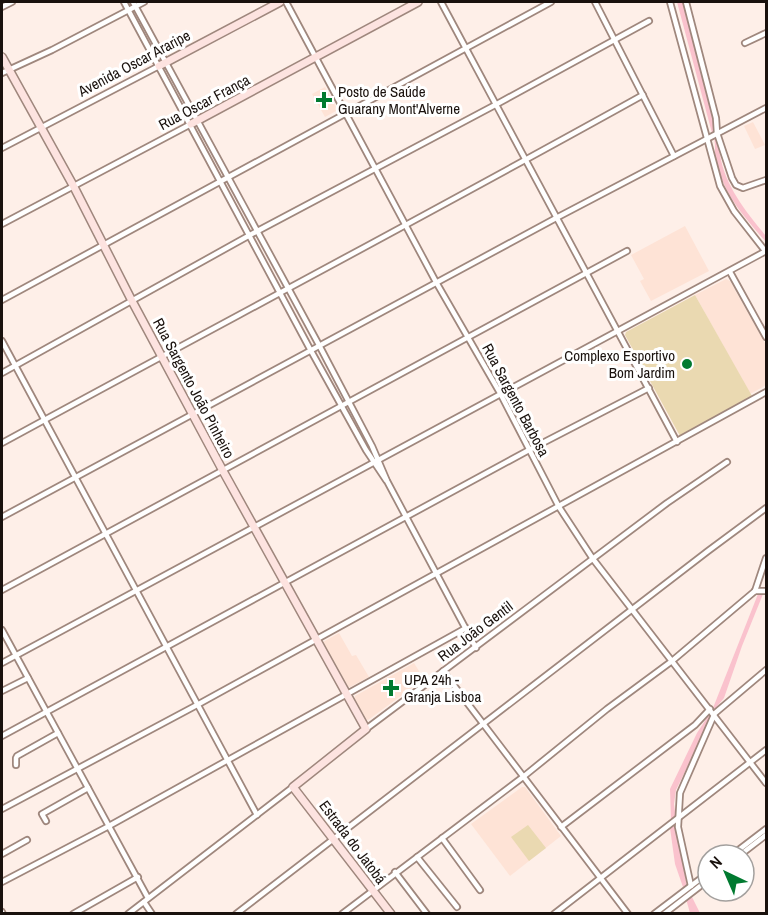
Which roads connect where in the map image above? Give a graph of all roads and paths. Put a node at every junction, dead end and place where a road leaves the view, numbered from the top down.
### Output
1 (12, 2) edge
2 (124, 2) edge
3 (144, 2) edge
4 (280, 2) edge
5 (286, 2) edge
6 (418, 2) edge
7 (441, 2) edge
8 (551, 2) edge
9 (595, 2) edge
10 (670, 2) edge
11 (686, 2) edge
12 (134, 4) edge
13 (2, 7) edge
14 (129, 10) junction
15 (649, 21) dead end
16 (766, 33) edge
17 (614, 39) junction
18 (745, 43) dead end
19 (465, 47) junction
20 (2, 57) edge
21 (316, 58) junction
22 (162, 64) junction
23 (5, 72) edge
24 (643, 95) junction
25 (497, 104) junction
26 (766, 108) edge
27 (347, 114) junction
28 (194, 122) junction
29 (40, 127) junction
30 (717, 133) junction
31 (708, 137) junction
32 (2, 148) edge
33 (674, 156) junction
34 (526, 160) junction
35 (376, 169) junction
36 (227, 176) junction
37 (221, 180) junction
38 (766, 180) edge
39 (74, 187) junction
40 (558, 217) junction
41 (2, 224) edge
42 (407, 226) junction
43 (257, 231) junction
44 (250, 235) junction
45 (103, 246) junction
46 (627, 251) dead end
47 (766, 251) edge
48 (730, 272) junction
49 (587, 273) junction
50 (436, 282) junction
51 (287, 288) junction
52 (280, 292) junction
53 (2, 300) edge
54 (132, 301) junction
55 (618, 331) junction
56 (766, 337) edge
57 (468, 338) junction
58 (2, 340) edge
59 (319, 345) junction
60 (310, 349) junction
61 (162, 357) junction
62 (14, 366) junction
63 (2, 372) edge
64 (649, 388) junction
65 (500, 393) junction
66 (766, 393) edge
67 (349, 402) junction
68 (342, 406) junction
69 (193, 415) junction
70 (44, 420) junction
71 (677, 442) junction
72 (2, 443) edge
73 (530, 450) junction
74 (376, 461) junction
75 (727, 462) dead end
76 (223, 471) junction
77 (74, 478) junction
78 (559, 507) junction
79 (766, 508) edge
80 (2, 517) edge
81 (407, 517) junction
82 (255, 527) junction
83 (105, 534) junction
84 (766, 558) edge
85 (592, 559) junction
86 (436, 573) junction
87 (286, 583) junction
88 (2, 590) edge
89 (135, 591) junction
90 (755, 591) junction
91 (766, 591) edge
92 (632, 610) junction
93 (466, 628) junction
94 (2, 630) edge
95 (315, 641) junction
96 (166, 648) junction
97 (476, 648) junction
98 (15, 655) junction
99 (672, 661) junction
100 (2, 663) edge
101 (766, 670) edge
102 (444, 671) junction
103 (28, 678) junction
104 (2, 691) edge
105 (346, 695) junction
106 (197, 705) junction
107 (46, 711) junction
108 (713, 712) junction
109 (483, 725) junction
110 (366, 729) junction
111 (58, 733) junction
112 (2, 736) edge
113 (766, 750) edge
114 (226, 759) junction
115 (751, 762) junction
116 (16, 765) dead end
117 (77, 768) junction
118 (524, 777) junction
119 (766, 783) edge
120 (293, 787) junction
121 (88, 789) junction
122 (2, 809) edge
123 (256, 815) junction
124 (678, 818) junction
125 (46, 821) dead end
126 (109, 826) junction
127 (561, 827) junction
128 (766, 829) edge
129 (442, 838) junction
130 (334, 839) junction
131 (27, 840) dead end
132 (748, 843) edge
133 (2, 854) edge
134 (417, 857) junction
135 (395, 872) junction
136 (138, 877) junction
137 (600, 878) junction
138 (2, 882) edge
139 (696, 882) edge
140 (691, 886) junction
141 (372, 889) junction
142 (696, 889) edge
143 (480, 890) dead end
144 (146, 900) junction
145 (457, 907) dead end
146 (73, 914) edge
147 (128, 914) edge
148 (152, 914) edge
149 (236, 914) edge
150 (342, 914) edge
151 (390, 914) edge
152 (426, 914) edge
153 (554, 914) edge
154 (628, 914) edge
155 (654, 914) edge
156 (664, 914) edge

1 - 13 street
2 - 14 street
3 - 12 street
4 - 22 street, Avenida Oscar Araripe
5 - 21 street, Rua Sargento Barbosa
6 - 21 street, Rua Oscar França
7 - 19 street
8 - 19 street
9 - 17 street
10 - 31 street
11 - 30 street
12 - 14 street
12 - 22 street
14 - 22 street
14 - 23 street
15 - 17 street
16 - 18 street
17 - 24 street
17 - 25 street
19 - 25 street
19 - 27 street
20 - 23 street, Rua Sargento João Pinheiro
21 - 27 street, Rua Sargento Barbosa
21 - 28 street, Rua Oscar França
22 - 28 street
22 - 29 street, Avenida Oscar Araripe
23 - 29 street, Rua Sargento João Pinheiro
24 - 33 street
24 - 34 street
25 - 34 street
25 - 35 street
26 - 30 street
27 - 35 street, Rua Sargento Barbosa
27 - 36 street
28 - 36 street
28 - 37 street
28 - 39 street, Rua Oscar França
29 - 32 street, Avenida Oscar Araripe
29 - 39 street, Rua Sargento João Pinheiro
30 - 31 street
30 - 38 street
31 - 33 street
31 - 47 street
33 - 40 street
34 - 40 street
34 - 42 street
35 - 42 street, Rua Sargento Barbosa
35 - 43 street
36 - 37 street
36 - 43 street
37 - 44 street
37 - 45 street
39 - 41 street, Rua Oscar França
39 - 45 street, Rua Sargento João Pinheiro
40 - 49 street
40 - 50 street
42 - 50 street, Rua Sargento Barbosa
42 - 51 street
43 - 44 street
43 - 51 street
44 - 52 street
44 - 54 street
45 - 53 street
45 - 54 street, Rua Sargento João Pinheiro
46 - 49 street
47 - 48 street
48 - 55 street
48 - 56 street
49 - 55 street
49 - 57 street
50 - 57 street, Rua Sargento Barbosa
50 - 59 street
51 - 52 street
51 - 59 street
52 - 60 street
52 - 61 street
54 - 61 street, Rua Sargento João Pinheiro
54 - 62 street
55 - 64 street
55 - 65 street
57 - 65 street, Rua Sargento Barbosa
57 - 67 street
58 - 62 street
59 - 60 street
59 - 67 street
60 - 68 street
60 - 69 street
61 - 69 street, Rua Sargento João Pinheiro
61 - 70 street
62 - 63 street
62 - 70 street
64 - 71 street
64 - 73 street
65 - 73 street, Rua Sargento Barbosa
65 - 74 street
66 - 71 street
67 - 68 street
67 - 74 street
68 - 74 street
68 - 76 street
69 - 76 street, Rua Sargento João Pinheiro
69 - 77 street
70 - 72 street
70 - 77 street
71 - 78 street
73 - 78 street, Rua Sargento Barbosa
73 - 81 street
74 - 81 street
74 - 82 street
75 - 85 street, Rua João Gentil
76 - 82 street, Rua Sargento João Pinheiro
76 - 83 street
77 - 80 street
77 - 83 street
78 - 85 street, Rua Sargento Barbosa
78 - 86 street
79 - 92 street
81 - 86 street
81 - 87 street
82 - 87 street, Rua Sargento João Pinheiro
82 - 89 street
83 - 88 street
83 - 89 street
84 - 90 street
85 - 92 street, Rua Sargento Barbosa
85 - 97 street, Rua João Gentil
86 - 93 street
86 - 95 street
87 - 95 street, Rua Sargento João Pinheiro
87 - 96 street
89 - 96 street
89 - 98 street
90 - 91 street
90 - 99 street
92 - 99 street, Rua Sargento Barbosa
92 - 109 street
93 - 97 street
93 - 105 street
94 - 98 street
95 - 105 street, Rua Sargento João Pinheiro
95 - 106 street
96 - 106 street
96 - 107 street
97 - 102 street, Rua João Gentil
98 - 100 street
98 - 103 street
99 - 108 street, Rua Sargento Barbosa
99 - 118 street
101 - 108 street
102 - 109 street
102 - 110 street, Rua João Gentil
103 - 104 street
103 - 107 street
105 - 110 street, Rua Sargento João Pinheiro
105 - 114 street
106 - 114 street
106 - 117 street
107 - 111 street
107 - 112 street
108 - 115 street, Rua Sargento Barbosa
108 - 124 street
108 - 127 street
109 - 118 street
109 - 130 street
110 - 120 street, Rua João Gentil
111 - 116 street
111 - 117 street
113 - 115 street
114 - 123 street
114 - 126 street
115 - 119 street, Rua Sargento Barbosa
115 - 124 street
117 - 121 street
117 - 122 street
118 - 127 street
118 - 129 street
120 - 123 street, Rua João Gentil
120 - 130 street, Estrada do Jatobá
121 - 125 street
121 - 126 street
123 - 144 street, Rua João Gentil
124 - 137 street
124 - 140 street
126 - 136 street
126 - 138 street
127 - 137 street
128 - 132 street
129 - 134 street
129 - 143 street
130 - 141 street, Estrada do Jatobá
130 - 149 street
131 - 133 street
134 - 135 street
134 - 145 street
135 - 141 street
135 - 152 street
136 - 144 street
136 - 146 street
137 - 153 street
137 - 154 street
139 - 140 street
140 - 155 street
141 - 150 street
141 - 151 street, Estrada do Jatobá
142 - 156 street
144 - 147 street, Rua João Gentil
144 - 148 street

